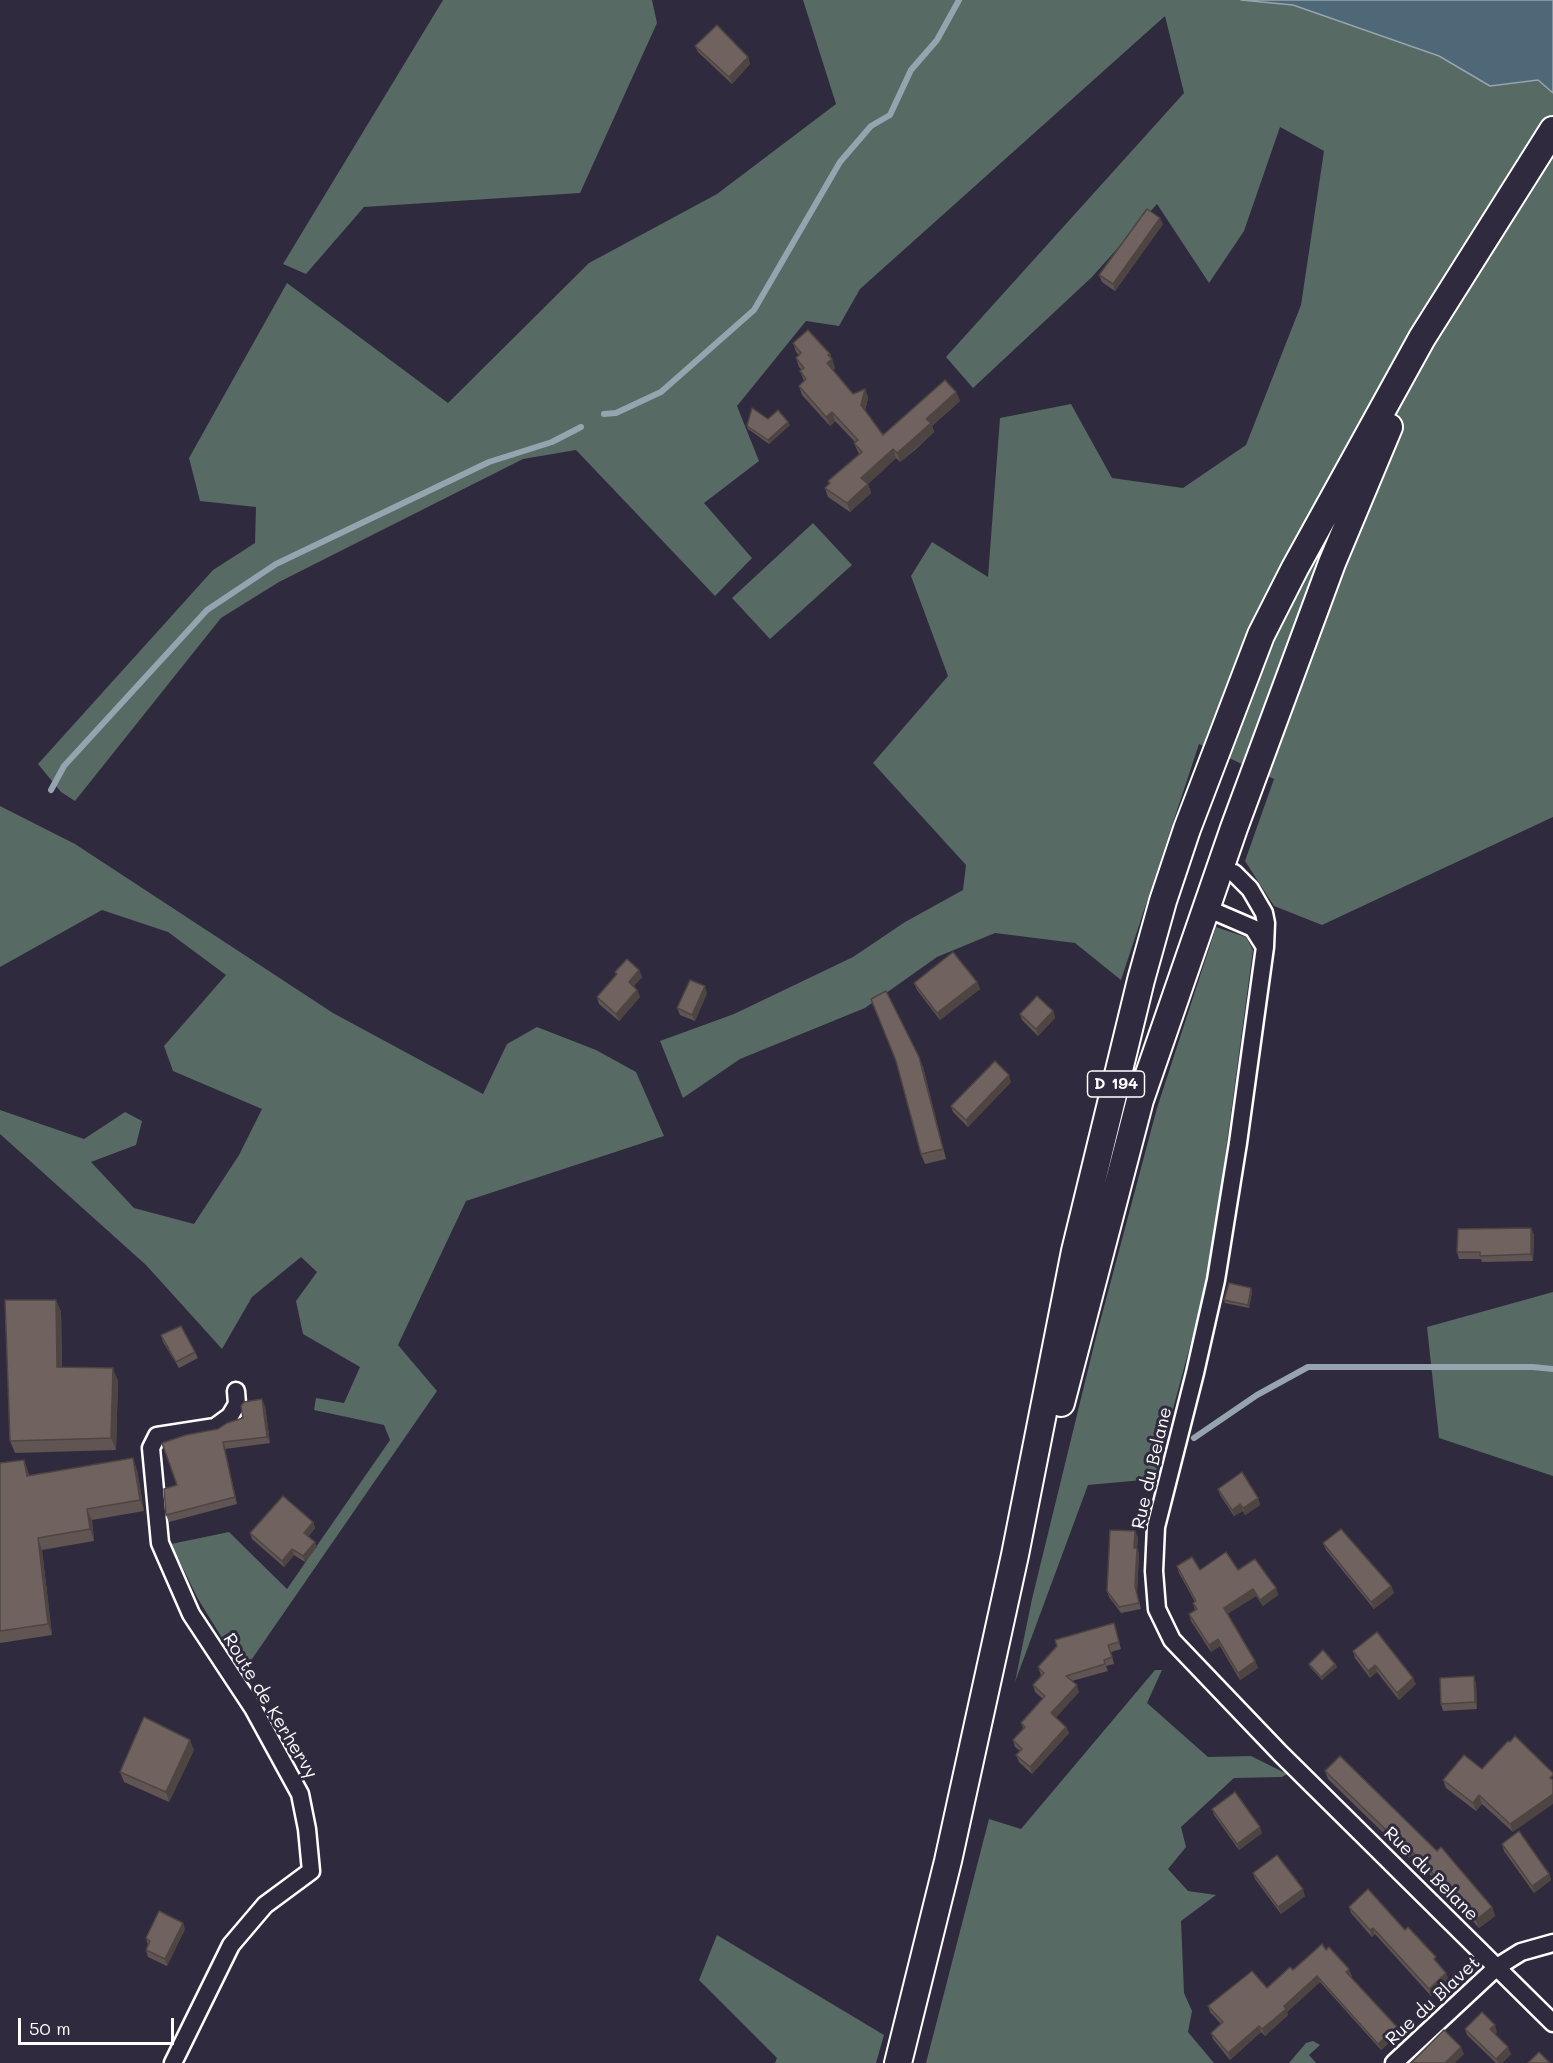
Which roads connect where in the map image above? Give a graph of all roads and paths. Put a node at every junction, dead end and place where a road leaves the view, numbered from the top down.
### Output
1 (1553, 130) edge
2 (1525, 176) junction
3 (1234, 873) dead end
4 (1218, 913) dead end
5 (1265, 947) junction
6 (236, 1390) dead end
7 (1553, 1943) edge
8 (1497, 1967) junction
9 (1553, 2023) edge
10 (173, 2063) edge
11 (898, 2063) edge
12 (903, 2063) edge
13 (1395, 2063) edge

1 - 2 main road, D 194
2 - 11 main road, D 194
2 - 12 main road, D 194
3 - 5 street, Rue du Belane
4 - 5 street
5 - 8 street, Rue du Belane
6 - 10 street, Route de Kerhervy
7 - 8 street, Rue du Blavet
8 - 9 street, Rue du Belane
8 - 13 street, Rue du Blavet

